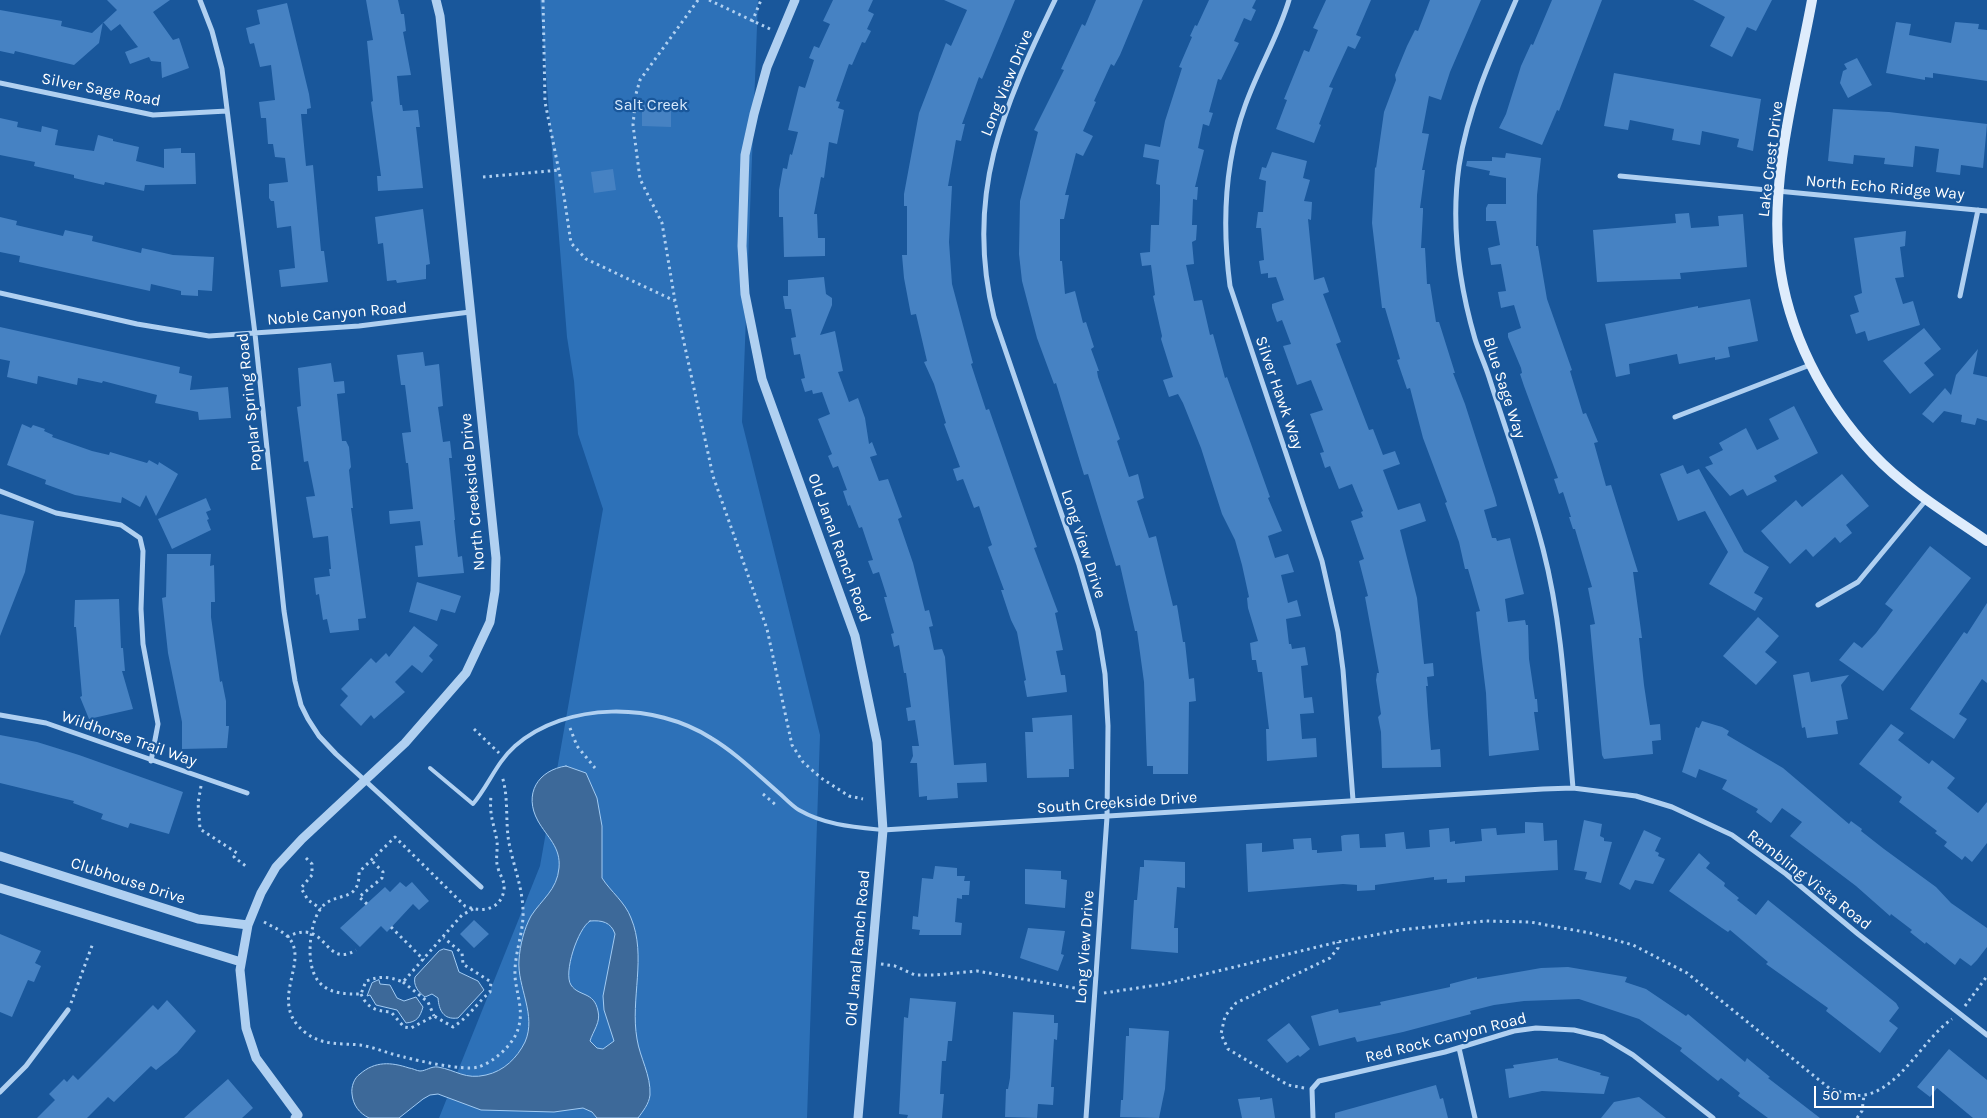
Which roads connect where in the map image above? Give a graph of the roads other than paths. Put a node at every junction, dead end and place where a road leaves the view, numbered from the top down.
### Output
1 (200, 0) edge
2 (436, 0) edge
3 (795, 0) edge
4 (1055, 0) edge
5 (1289, 0) edge
6 (1516, 0) edge
7 (1812, 0) edge
8 (0, 83) edge
9 (227, 111) junction
10 (1620, 176) dead end
11 (1780, 190) junction
12 (1978, 210) junction
13 (1987, 211) edge
14 (0, 293) edge
15 (1960, 296) dead end
16 (470, 312) junction
17 (255, 334) junction
18 (1810, 365) junction
19 (1675, 417) dead end
20 (0, 491) edge
21 (1926, 500) junction
22 (1987, 541) edge
23 (1818, 605) dead end
24 (0, 715) edge
25 (152, 761) junction
26 (430, 768) dead end
27 (364, 781) junction
28 (1573, 788) junction
29 (248, 792) dead end
30 (1353, 800) junction
31 (1106, 817) junction
32 (883, 830) junction
33 (0, 856) edge
34 (481, 887) dead end
35 (0, 888) edge
36 (248, 925) junction
37 (241, 962) junction
38 (68, 1010) road end
39 (1987, 1035) edge
40 (1459, 1048) junction
41 (0, 1092) edge
42 (298, 1117) edge
43 (858, 1118) edge
44 (1086, 1118) edge
45 (1313, 1118) edge
46 (1475, 1118) edge
47 (1713, 1118) edge

1 - 9 street, Poplar Spring Road
2 - 16 street, North Creekside Drive
3 - 32 street, Old Janal Ranch Road
4 - 31 street, Long View Drive
5 - 30 street, Silver Hawk Way
6 - 28 street, Blue Sage Way
7 - 11 main road, Lake Crest Drive
8 - 9 street, Silver Sage Road
9 - 17 street, Poplar Spring Road
10 - 11 street, North Echo Ridge Way
11 - 12 street, North Echo Ridge Way
11 - 18 main road, Lake Crest Drive
12 - 13 street, North Echo Ridge Way
12 - 15 street
14 - 17 street, Noble Canyon Road
16 - 17 street, Noble Canyon Road
16 - 27 street, North Creekside Drive
17 - 27 street, Poplar Spring Road
18 - 19 street
18 - 21 main road, Lake Crest Drive
20 - 25 street
21 - 22 main road, Lake Crest Drive
21 - 23 street
24 - 25 street, Wildhorse Trail Way
25 - 29 street, Wildhorse Trail Way
26 - 32 lane
27 - 34 street
27 - 36 street, North Creekside Drive
28 - 30 street, Rambling Vista Road
28 - 39 street, Rambling Vista Road
30 - 31 street, South Creekside Drive
31 - 32 street, South Creekside Drive
31 - 44 street, Long View Drive
32 - 43 street, Old Janal Ranch Road
33 - 36 street, Clubhouse Drive
35 - 37 street
36 - 37 street, North Creekside Drive
37 - 42 street, North Creekside Drive
38 - 41 street
40 - 45 street, Red Rock Canyon Road
40 - 46 street
40 - 47 street, Red Rock Canyon Road

